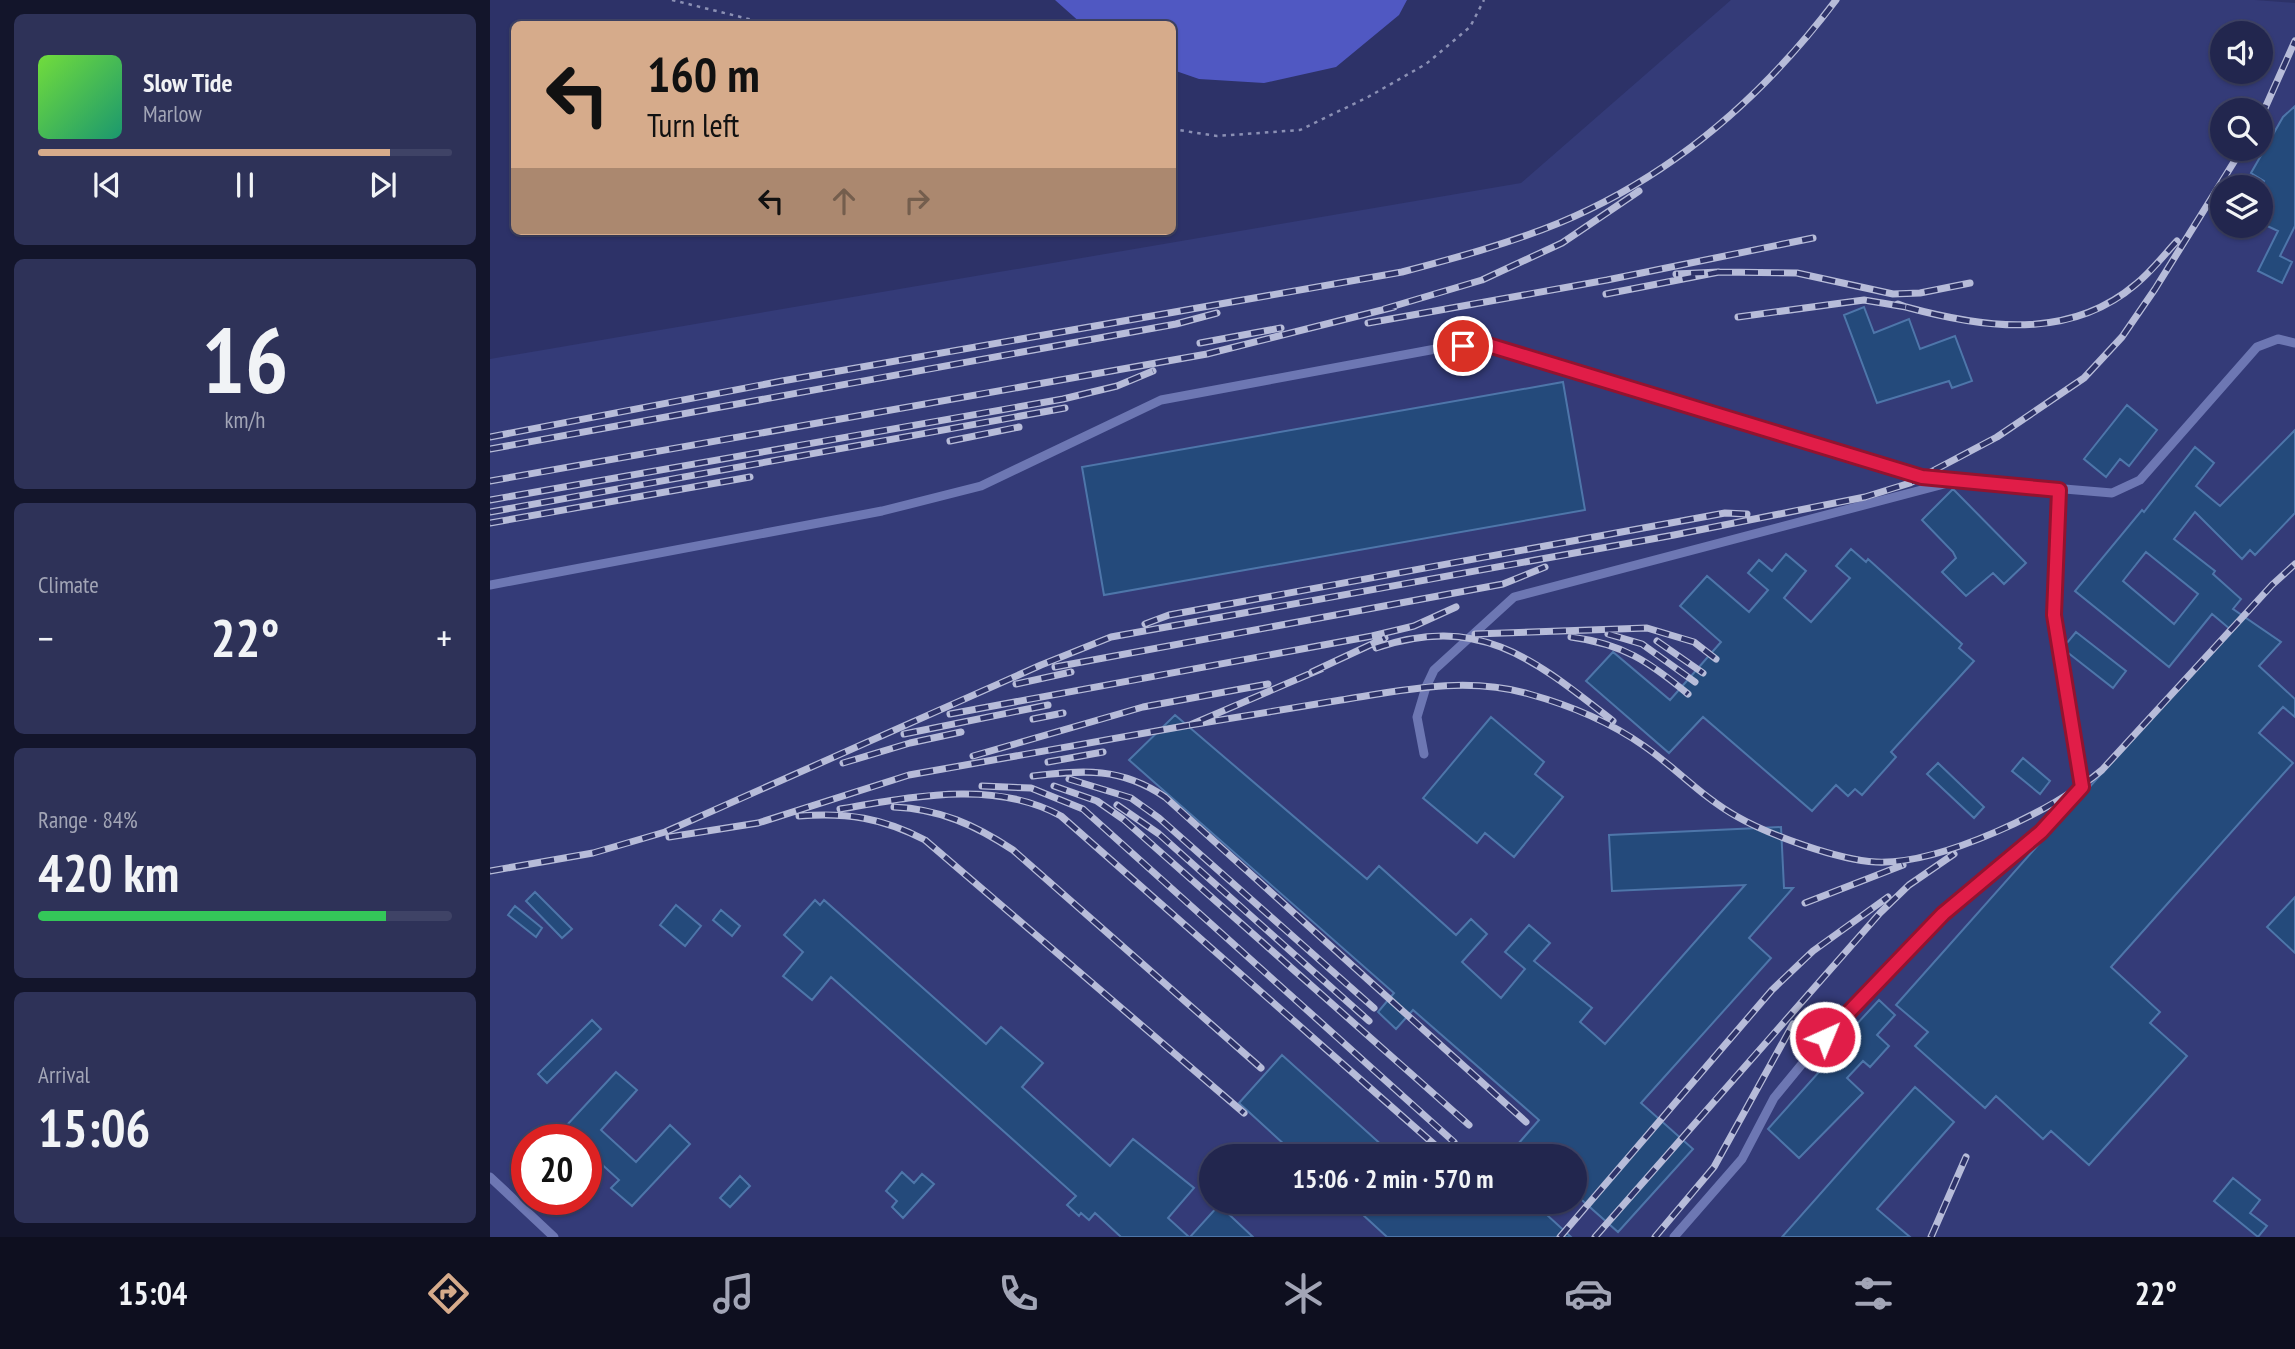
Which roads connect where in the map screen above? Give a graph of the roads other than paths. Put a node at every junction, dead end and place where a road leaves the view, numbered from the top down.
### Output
1 (2295, 343) edge
2 (1957, 480) junction
3 (2059, 490) junction
4 (490, 585) edge
5 (1424, 754) dead end
6 (490, 1177) edge
7 (554, 1237) edge
8 (1674, 1237) edge

1 - 3 lane
2 - 3 lane
2 - 4 lane
2 - 5 lane
3 - 8 lane
6 - 7 lane

